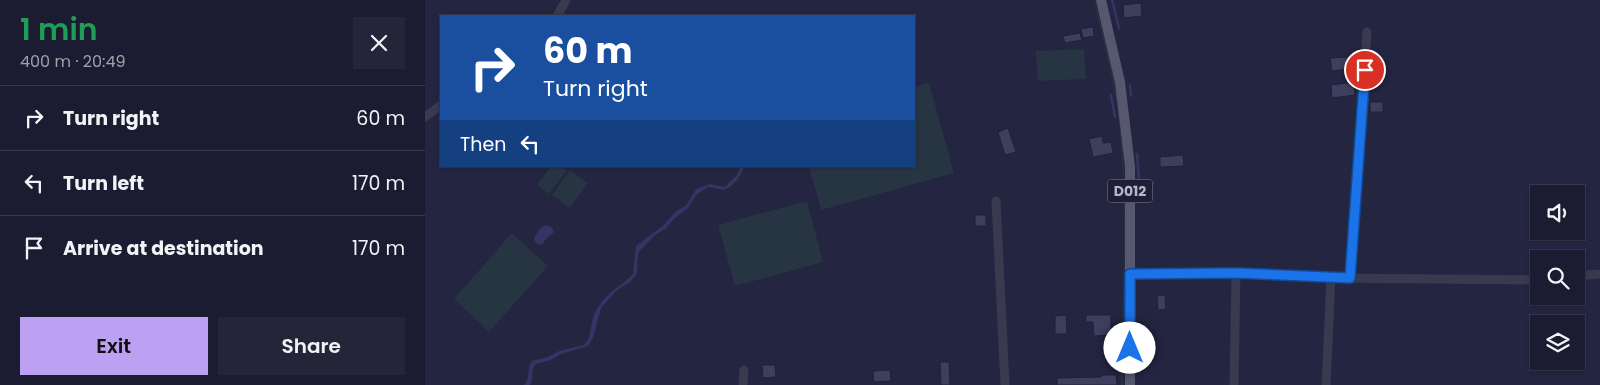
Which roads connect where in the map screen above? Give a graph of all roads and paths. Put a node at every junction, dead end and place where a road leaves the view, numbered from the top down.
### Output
1 (566, 0) edge
2 (1101, 0) edge
3 (558, 15) edge
4 (1367, 32) dead end
5 (440, 106) edge
6 (425, 117) edge
7 (996, 201) dead end
8 (1236, 273) junction
9 (1137, 274) junction
10 (1600, 274) edge
11 (1585, 275) edge
12 (1331, 278) junction
13 (1350, 278) junction
14 (1530, 280) edge
15 (744, 370) dead end
16 (743, 385) edge
17 (1005, 385) edge
18 (1130, 385) edge
19 (1234, 385) edge
20 (1326, 385) edge

1 - 3 street
2 - 9 main road, D012
4 - 13 street
5 - 6 street
7 - 17 street
8 - 9 street
8 - 12 street
8 - 19 street
9 - 18 main road, D012
10 - 11 street
12 - 13 street
12 - 20 street
13 - 14 street
15 - 16 street

